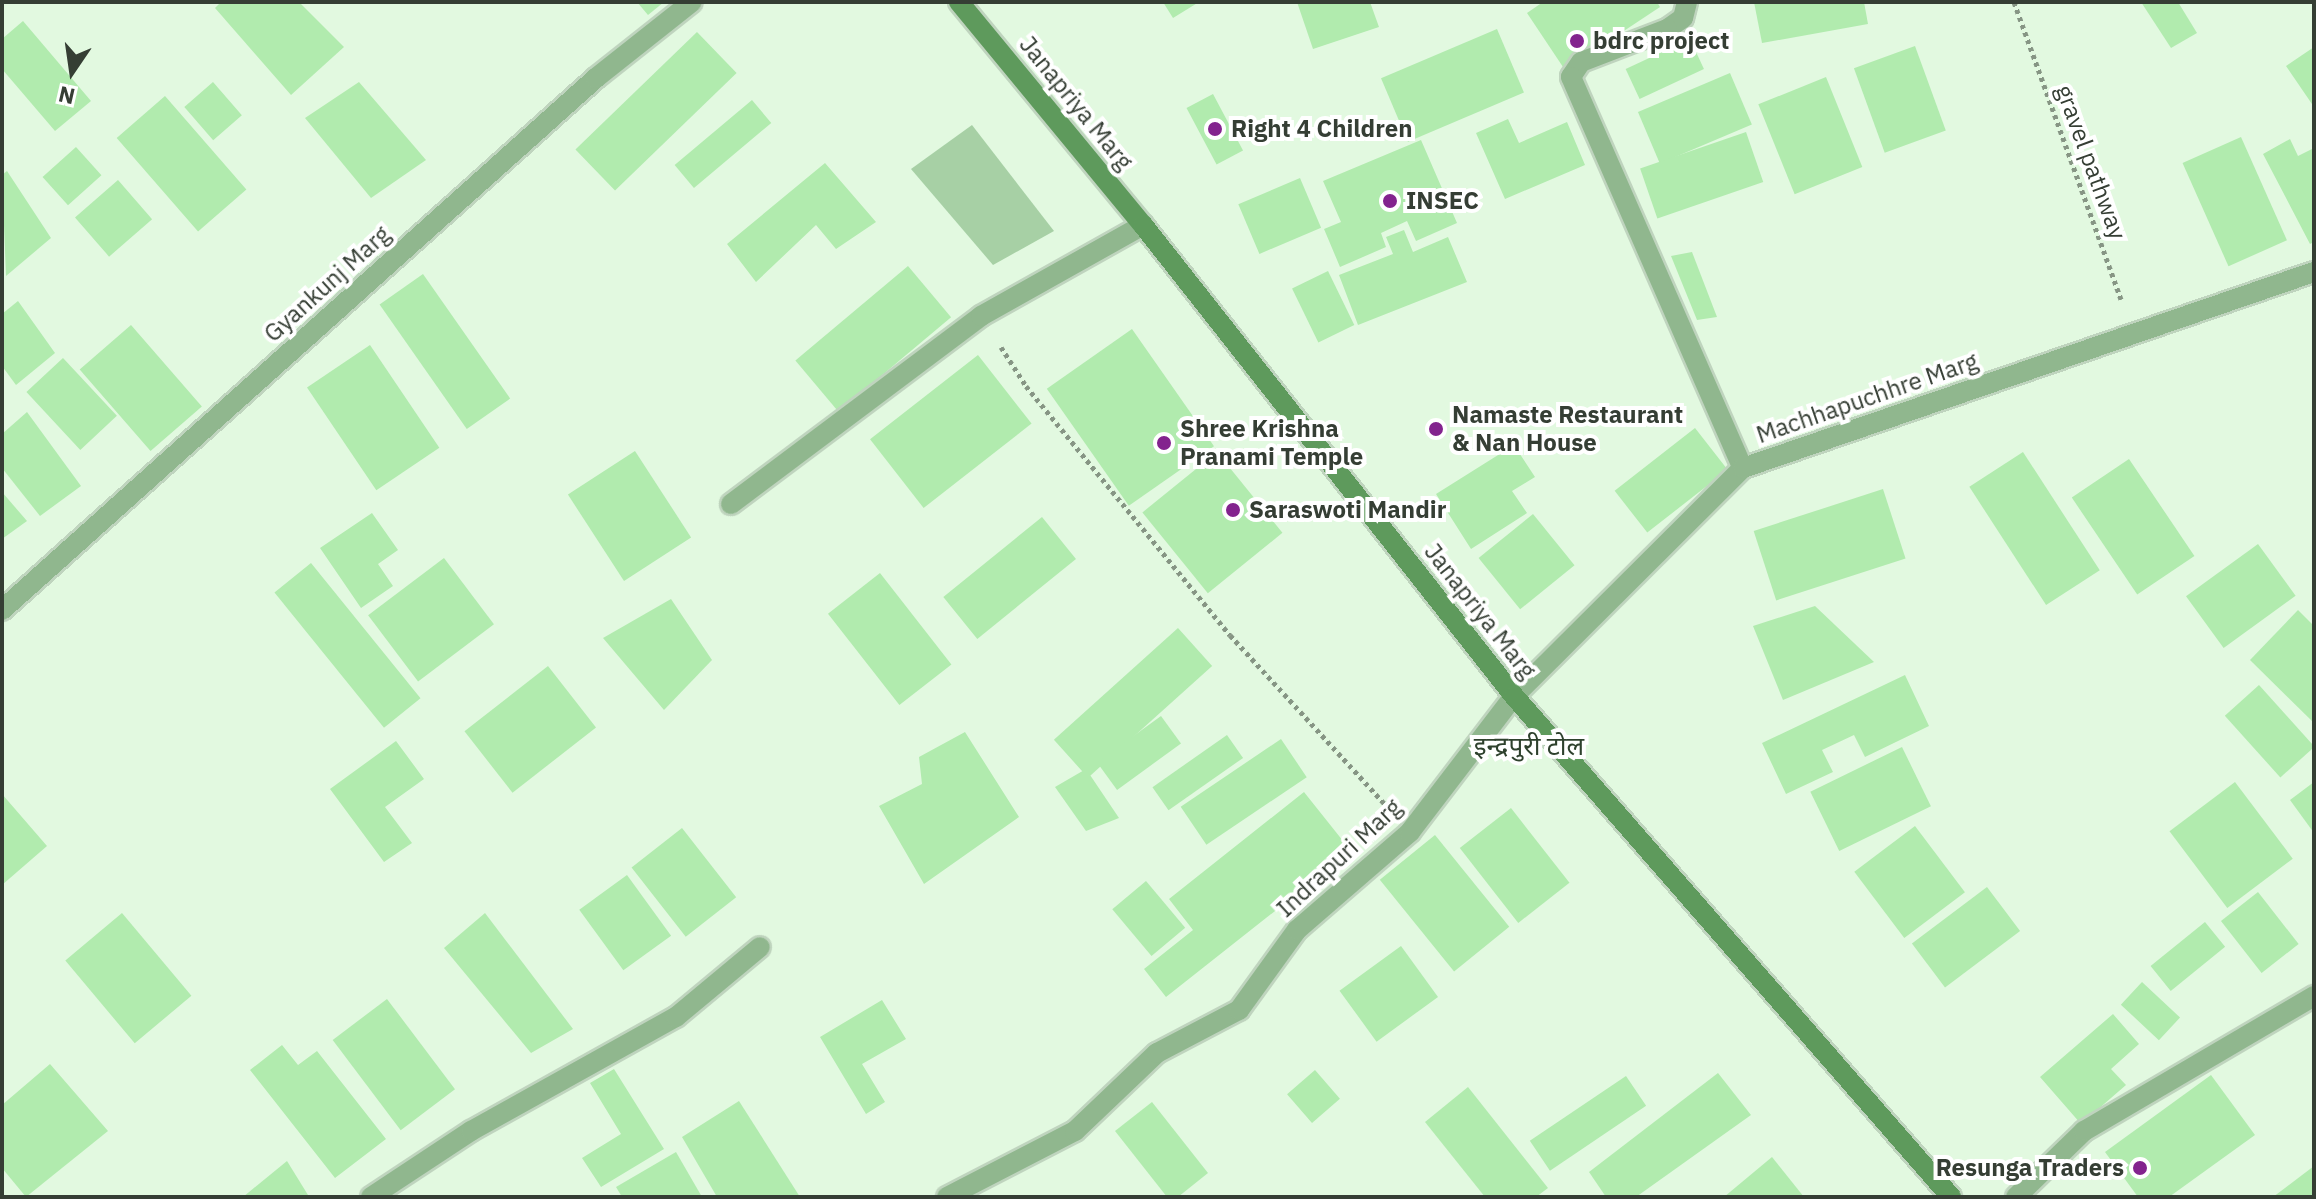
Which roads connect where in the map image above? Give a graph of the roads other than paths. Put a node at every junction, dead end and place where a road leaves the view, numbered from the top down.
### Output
1 (692, 2) edge
2 (959, 2) edge
3 (1687, 2) edge
4 (1143, 225) junction
5 (2314, 272) edge
6 (1743, 468) junction
7 (731, 504) dead end
8 (2, 610) edge
9 (1514, 696) junction
10 (760, 947) dead end
11 (2314, 996) edge
12 (371, 1197) edge
13 (947, 1197) edge
14 (1951, 1197) edge
15 (2016, 1197) edge

1 - 8 street, Gyankunj Marg
2 - 4 main road, Janapriya Marg
3 - 6 street
4 - 7 street
4 - 9 main road, Janapriya Marg
5 - 6 street, Machhapuchhre Marg
6 - 9 street, Machhapuchhre Marg
9 - 13 street, Indrapuri Marg
9 - 14 main road, Janapriya Marg
10 - 12 street
11 - 15 street

